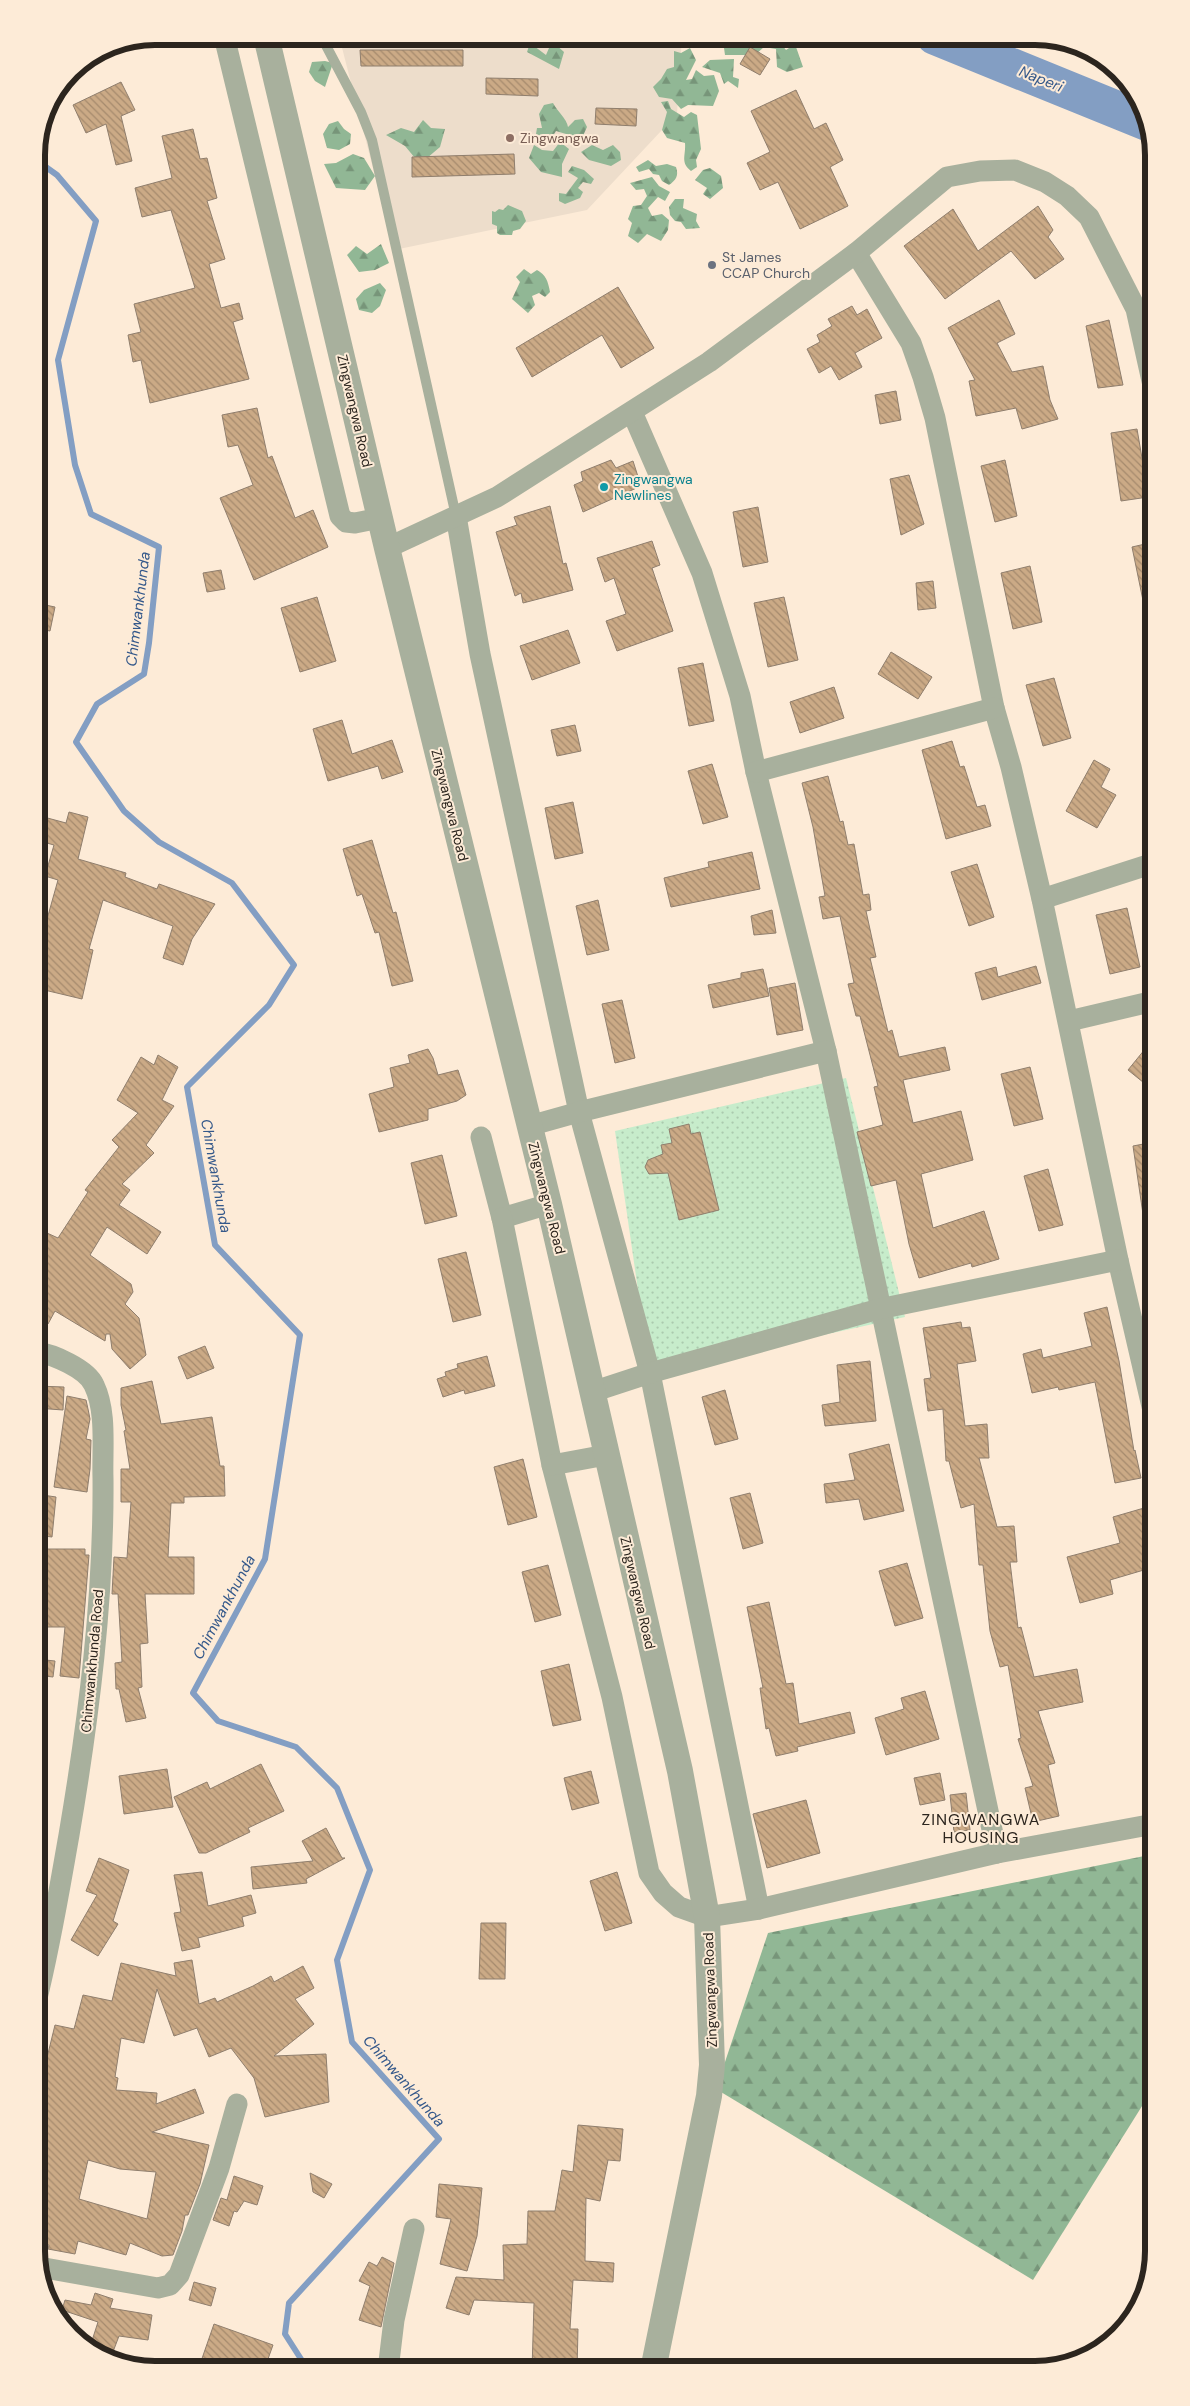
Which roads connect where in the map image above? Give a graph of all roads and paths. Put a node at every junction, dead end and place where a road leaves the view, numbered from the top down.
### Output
1 (226, 45) edge
2 (268, 45) edge
3 (326, 45) edge
4 (856, 253) junction
5 (1145, 350) edge
6 (632, 412) junction
7 (456, 516) junction
8 (380, 518) junction
9 (387, 548) junction
10 (994, 708) junction
11 (756, 772) junction
12 (1145, 866) edge
13 (1042, 899) junction
14 (1145, 1003) edge
15 (1069, 1021) junction
16 (826, 1051) junction
17 (579, 1112) junction
18 (529, 1126) junction
19 (481, 1137) dead end
20 (549, 1204) junction
21 (502, 1218) junction
22 (1118, 1260) junction
23 (879, 1309) junction
24 (45, 1353) edge
25 (650, 1373) junction
26 (1145, 1376) edge
27 (592, 1392) junction
28 (606, 1455) junction
29 (552, 1465) junction
30 (1145, 1826) edge
31 (997, 1853) junction
32 (759, 1909) junction
33 (708, 1917) junction
34 (45, 1964) edge
35 (237, 2104) dead end
36 (414, 2230) dead end
37 (46, 2268) edge
38 (389, 2361) edge
39 (655, 2361) edge

1 - 8 street
2 - 8 street, Zingwangwa Road
3 - 7 lane
4 - 5 street
4 - 6 street
4 - 10 street
6 - 7 street
6 - 11 street
7 - 9 street
7 - 17 street
8 - 9 street, Zingwangwa Road
9 - 18 street, Zingwangwa Road
10 - 11 street
10 - 13 street
11 - 16 street
12 - 13 street
13 - 15 street
14 - 15 street
15 - 22 street
16 - 17 street
16 - 23 street
17 - 18 street
17 - 25 street
18 - 20 street, Zingwangwa Road
19 - 21 street
20 - 21 street
20 - 27 street, Zingwangwa Road
21 - 29 street
22 - 23 street
22 - 26 street
23 - 25 street
23 - 31 street
24 - 34 street, Chimwankhunda Road
25 - 27 street
25 - 32 street
27 - 28 street, Zingwangwa Road
28 - 29 street
28 - 33 street, Zingwangwa Road
29 - 33 street
30 - 31 street
31 - 32 street
32 - 33 street
33 - 39 street, Zingwangwa Road
35 - 37 street
36 - 38 street

